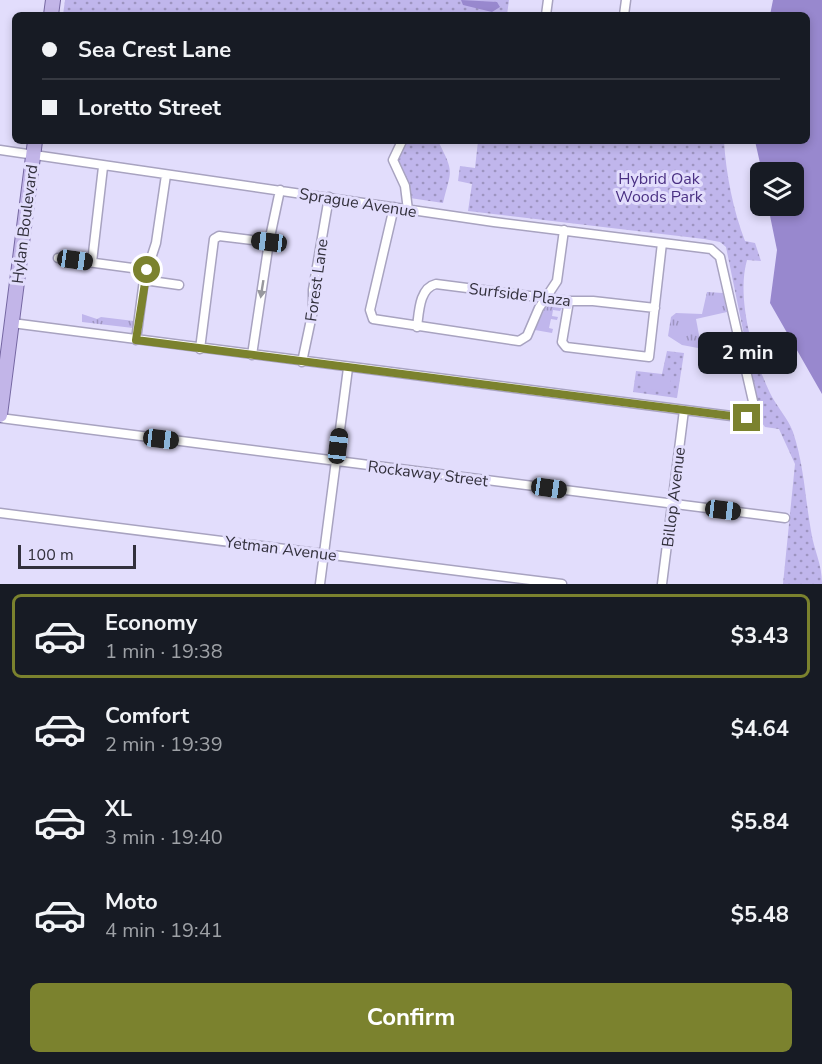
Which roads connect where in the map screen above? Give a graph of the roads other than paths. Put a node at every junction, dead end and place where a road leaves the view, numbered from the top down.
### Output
1 (35, 144) edge
2 (401, 144) edge
3 (0, 150) edge
4 (33, 156) junction
5 (103, 166) junction
6 (166, 175) junction
7 (280, 190) junction
8 (329, 198) junction
9 (394, 207) junction
10 (408, 210) junction
11 (564, 230) junction
12 (269, 242) junction
13 (662, 243) junction
14 (57, 258) dead end
15 (92, 262) junction
16 (147, 270) junction
17 (144, 280) junction
18 (179, 285) dead end
19 (546, 298) junction
20 (569, 301) junction
21 (655, 308) junction
22 (12, 323) junction
23 (417, 327) junction
24 (136, 340) junction
25 (200, 349) junction
26 (252, 355) junction
27 (302, 362) junction
28 (348, 368) junction
29 (1, 395) edge
30 (684, 410) junction
31 (0, 417) edge
32 (336, 461) junction
33 (672, 504) junction
34 (0, 513) edge
35 (785, 518) dead end
36 (324, 554) junction
37 (320, 584) edge
38 (562, 584) edge
39 (662, 584) edge

1 - 4 main road, Hylan Boulevard
2 - 10 street
3 - 4 street, Sprague Avenue
4 - 5 street, Sprague Avenue
4 - 22 main road, Hylan Boulevard
5 - 6 street, Sprague Avenue
5 - 15 street
6 - 7 street, Sprague Avenue
6 - 16 street
7 - 8 street, Sprague Avenue
7 - 12 street
8 - 9 street, Sprague Avenue
8 - 27 street, Forest Lane
9 - 10 street, Sprague Avenue
9 - 23 street
10 - 11 street, Sprague Avenue
11 - 13 street, Sprague Avenue
11 - 19 street
12 - 25 street
12 -> 26 street
13 - 21 street
13 - 30 street, Sprague Avenue
14 - 15 street
15 - 16 street
16 - 17 street
17 - 18 street
17 - 24 street
19 - 20 street, Surfside Plaza
19 - 23 street
19 - 23 street, Surfside Plaza
20 - 21 street, Surfside Plaza
20 - 21 street
22 - 24 street
22 - 29 main road, Hylan Boulevard
24 - 25 street
25 - 26 street
26 - 27 street
27 - 28 street
28 - 30 street
28 - 32 street
29 - 31 main road, Hylan Boulevard
30 - 33 street, Billop Avenue
31 - 32 street, Rockaway Street
32 - 33 street, Rockaway Street
32 - 36 street
33 - 35 street, Rockaway Street
33 - 39 street, Billop Avenue
34 - 36 street, Yetman Avenue
36 - 37 street
36 - 38 street, Yetman Avenue

